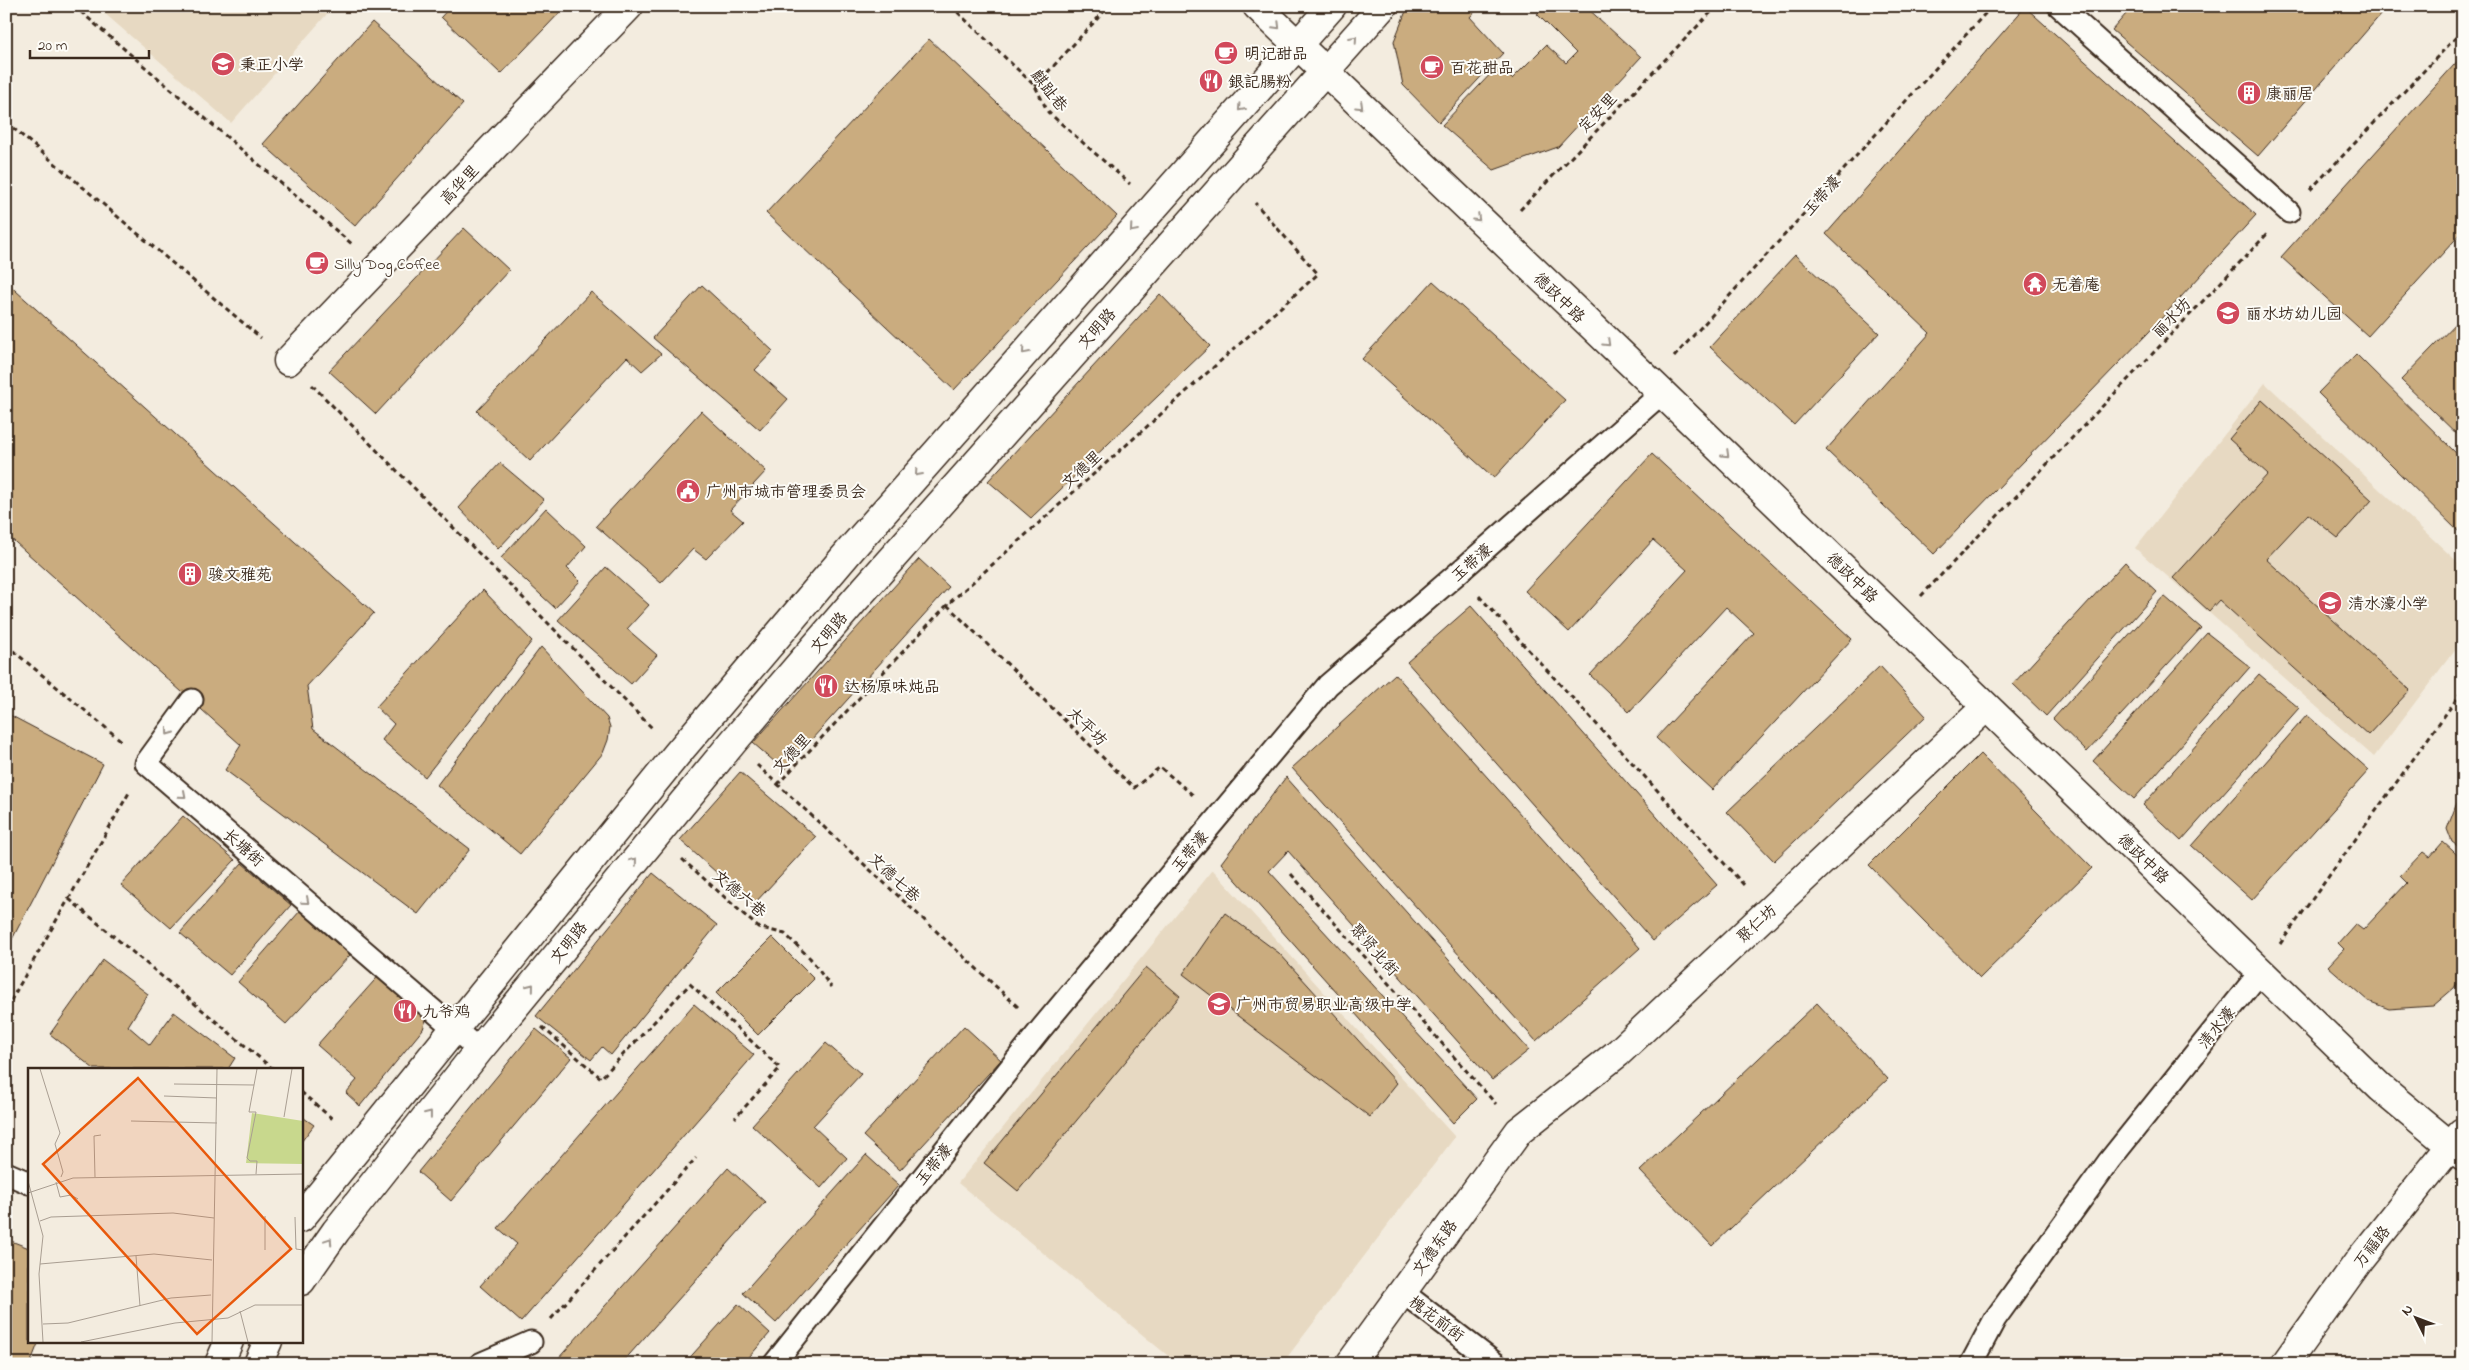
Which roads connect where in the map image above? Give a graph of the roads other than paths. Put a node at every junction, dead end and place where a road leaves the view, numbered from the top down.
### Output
1 (629, 6) edge
2 (1257, 6) edge
3 (1332, 6) edge
4 (1383, 6) edge
5 (2059, 6) edge
6 (1297, 46) junction
7 (1325, 72) junction
8 (2289, 212) road end
9 (288, 361) road end
10 (1656, 388) junction
11 (192, 700) dead end
12 (1986, 707) junction
13 (2261, 971) junction
14 (454, 1028) junction
15 (479, 1050) junction
16 (1519, 1131) joint
17 (2459, 1144) edge
18 (6, 1173) edge
19 (28, 1183) edge
20 (302, 1217) edge
21 (302, 1281) edge
22 (1402, 1291) junction
23 (229, 1342) edge
24 (268, 1342) edge
25 (531, 1342) road end
26 (219, 1364) edge
27 (258, 1364) edge
28 (480, 1364) edge
29 (774, 1364) edge
30 (1350, 1364) edge
31 (1496, 1364) edge
32 (1971, 1364) edge
33 (2284, 1364) edge

1 - 9 street, 高华里
2 -> 6 street, 德政中路
3 - 6 street
7 -> 4 street, 文明路
5 - 8 lane
6 - 7 street, 德政中路
6 -> 14 street
7 -> 10 street, 德政中路
15 -> 7 street, 文明路
10 -> 12 street, 德政中路
10 - 29 lane, 玉带濠
11 -> 14 lane, 长塘街
12 - 13 street, 德政中路
12 - 16 street, 聚仁坊
13 - 17 street, 德政中路
13 - 32 lane, 清水濠
14 - 15 lane, 长塘街
14 - 20 street
21 -> 15 street, 文明路
16 - 22 street, 文德东路
17 - 33 street, 万福路
18 - 19 lane
22 - 30 street, 文德东路
22 - 31 lane, 槐花前街
23 - 26 street
24 - 27 street
25 - 28 lane

